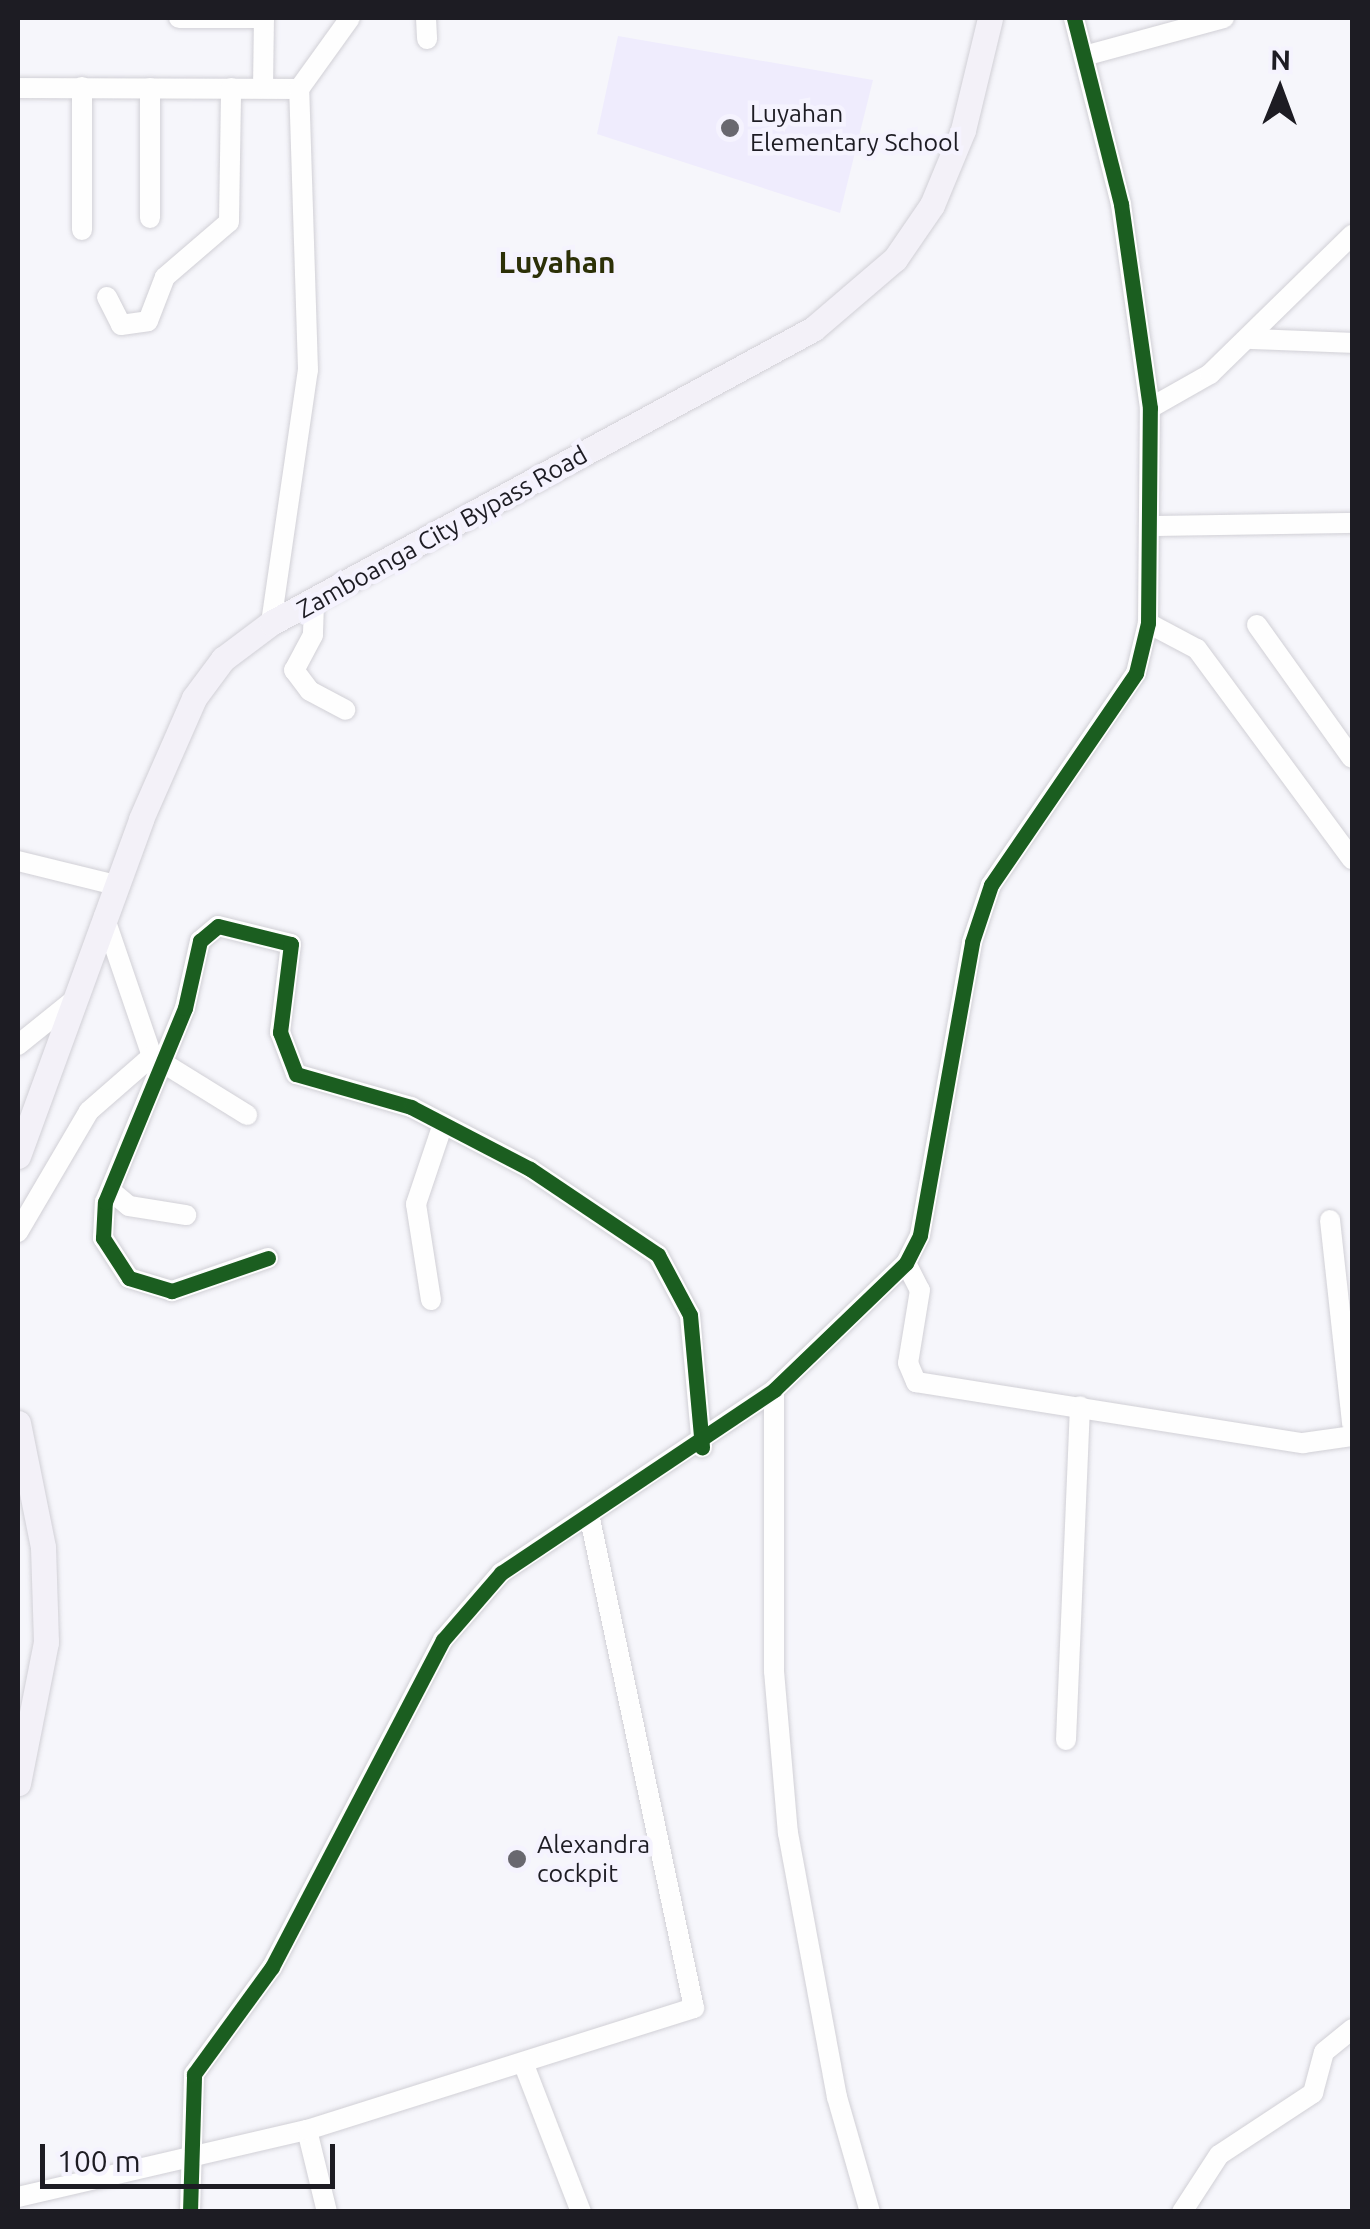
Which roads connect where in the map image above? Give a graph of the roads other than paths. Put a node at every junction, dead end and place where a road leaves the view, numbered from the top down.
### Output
1 (179, 18) edge
2 (264, 18) edge
3 (350, 18) edge
4 (426, 18) edge
5 (990, 18) edge
6 (1074, 18) edge
7 (1224, 18) edge
8 (427, 39) dead end
9 (1084, 56) junction
10 (18, 88) edge
11 (82, 88) junction
12 (150, 88) junction
13 (232, 88) junction
14 (263, 88) junction
15 (299, 89) junction
16 (150, 218) dead end
17 (82, 230) dead end
18 (1351, 240) edge
19 (107, 297) dead end
20 (1250, 339) junction
21 (1352, 342) edge
22 (1150, 408) junction
23 (1352, 524) edge
24 (1150, 526) junction
25 (314, 604) junction
26 (272, 623) junction
27 (1148, 623) junction
28 (1257, 626) dead end
29 (345, 710) dead end
30 (1351, 748) edge
31 (1352, 859) edge
32 (18, 861) edge
33 (116, 885) junction
34 (104, 916) junction
35 (70, 1003) junction
36 (18, 1044) edge
37 (158, 1059) junction
38 (248, 1115) dead end
39 (442, 1124) junction
40 (18, 1156) edge
41 (111, 1190) junction
42 (186, 1215) dead end
43 (1330, 1220) dead end
44 (18, 1232) edge
45 (268, 1258) dead end
46 (906, 1263) junction
47 (431, 1300) dead end
48 (774, 1390) junction
49 (1080, 1406) junction
50 (18, 1423) edge
51 (1352, 1424) edge
52 (1352, 1436) edge
53 (702, 1446) junction
54 (590, 1520) junction
55 (1066, 1740) dead end
56 (18, 1783) edge
57 (1352, 2030) edge
58 (524, 2065) junction
59 (307, 2130) junction
60 (187, 2158) junction
61 (18, 2197) edge
62 (190, 2212) edge
63 (328, 2212) edge
64 (581, 2212) edge
65 (870, 2212) edge
66 (1182, 2212) edge

1 - 2 street
2 - 14 street
3 - 15 street
4 - 8 street
5 - 25 main road, Zamboanga City Bypass Road
6 - 9 street
7 - 9 street
9 - 22 street
10 - 11 street
11 - 12 street
11 - 17 street
12 - 13 street
12 - 16 street
13 - 14 street
13 - 19 street
14 - 15 street
15 - 26 street
18 - 20 street
20 - 21 street
20 - 22 street
22 - 24 street
23 - 24 street
24 - 27 street
25 - 26 main road, Zamboanga City Bypass Road
25 - 29 street
26 - 33 main road, Zamboanga City Bypass Road
27 - 31 street
27 - 46 street
28 - 30 street
32 - 33 street
33 - 34 main road, Zamboanga City Bypass Road
34 - 35 main road, Zamboanga City Bypass Road
34 - 37 street
35 - 36 street
35 - 40 main road, Zamboanga City Bypass Road
37 - 38 street
37 - 39 street
37 - 41 street
37 - 44 street
39 - 47 street
39 - 53 street
41 - 42 street
41 - 45 street
43 - 51 street
46 - 48 street
46 - 49 street
48 - 53 street
48 - 65 street
49 - 52 street
49 - 55 street
50 - 56 main road
53 - 54 street
54 - 58 street
54 - 60 street
57 - 66 street
58 - 59 street
58 - 64 street
59 - 60 street
59 - 63 street
60 - 61 street
60 - 62 street

